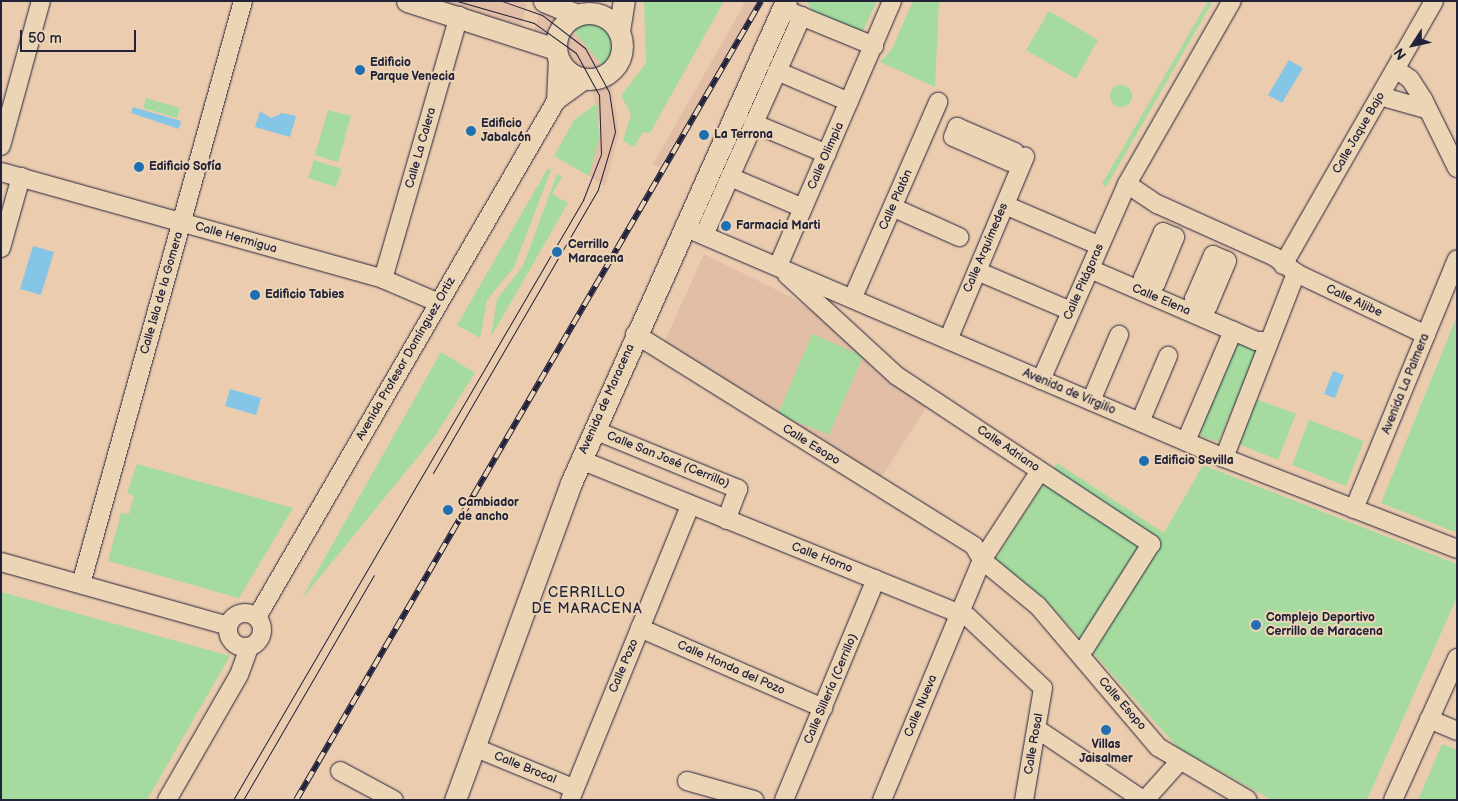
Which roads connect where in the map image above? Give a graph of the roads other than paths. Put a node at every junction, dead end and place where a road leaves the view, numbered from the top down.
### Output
1 (41, 1) edge
2 (244, 1) edge
3 (406, 1) edge
4 (544, 1) edge
5 (624, 1) edge
6 (892, 1) edge
7 (1232, 1) edge
8 (1434, 1) edge
9 (790, 8) edge
10 (587, 10) edge
11 (459, 16) junction
12 (619, 31) junction
13 (874, 46) junction
14 (557, 54) junction
15 (1396, 69) junction
16 (777, 72) junction
17 (586, 79) junction
18 (1380, 96) junction
19 (556, 101) junction
20 (849, 102) junction
21 (938, 102) dead end
22 (1426, 109) junction
23 (753, 124) junction
24 (1, 146) edge
25 (827, 154) junction
26 (1017, 157) dead end
27 (1456, 161) edge
28 (1, 172) edge
29 (21, 177) junction
30 (730, 177) junction
31 (1126, 184) junction
32 (1005, 205) junction
33 (803, 208) junction
34 (901, 211) dead end
35 (182, 222) junction
36 (684, 227) junction
37 (704, 235) junction
38 (959, 237) dead end
39 (1100, 246) junction
40 (1, 248) edge
41 (1457, 259) edge
42 (778, 266) junction
43 (1090, 269) junction
44 (1290, 269) junction
45 (977, 271) junction
46 (383, 279) junction
47 (853, 297) junction
48 (439, 303) junction
49 (1071, 311) junction
50 (1233, 331) junction
51 (635, 334) junction
52 (1119, 335) dead end
53 (1426, 335) junction
54 (948, 340) junction
55 (1269, 341) junction
56 (1168, 356) dead end
57 (1041, 380) junction
58 (1091, 401) junction
59 (1140, 422) junction
60 (594, 430) junction
61 (1186, 441) junction
62 (1224, 458) junction
63 (581, 460) junction
64 (1040, 471) junction
65 (690, 506) junction
66 (1354, 510) junction
67 (726, 520) junction
68 (1457, 549) edge
69 (982, 560) junction
70 (1, 562) edge
71 (876, 579) junction
72 (81, 584) junction
73 (960, 612) junction
74 (256, 617) junction
75 (228, 626) junction
76 (640, 628) junction
77 (249, 647) junction
78 (1085, 648) dead end
79 (1457, 658) edge
80 (1043, 688) joint
81 (823, 708) junction
82 (1429, 719) junction
83 (1037, 729) junction
84 (1457, 731) edge
85 (476, 748) junction
86 (1179, 762) junction
87 (340, 770) dead end
88 (687, 781) dead end
89 (572, 794) edge
90 (166, 800) edge
91 (394, 800) edge
92 (456, 800) edge
93 (754, 800) edge
94 (784, 800) edge
95 (882, 800) edge
96 (1024, 800) edge
97 (1144, 800) edge
98 (1248, 800) edge
99 (1393, 800) edge

1 - 24 street
2 - 35 street, Calle Isla de la Gomera
3 - 11 main road
4 - 10 main road
5 - 12 main road
6 - 13 street, Calle Olimpia
7 - 31 street, Calle Pitágoras
8 - 15 street, Calle Jaque Bajo
9 - 13 street
9 - 16 street
9 - 36 main road, Avenida de Maracena
10 - 12 main road
10 - 14 main road
11 - 14 main road
11 - 46 street, Calle La Calera
12 - 17 main road
13 - 20 street, Calle Olimpia
14 - 17 main road
14 - 19 street, Avenida Profesor Domínguez Ortiz
15 - 18 street, Calle Jaque Bajo
15 - 22 street
16 - 20 street
16 - 23 street
17 - 19 street, Avenida Profesor Domínguez Ortiz
18 - 22 street
18 - 44 street, Calle Jaque Bajo
19 - 48 street, Avenida Profesor Domínguez Ortiz
20 - 25 street, Calle Olimpia
21 - 47 street, Calle Platón
22 - 27 street
23 - 25 street
23 - 30 street
25 - 33 street, Calle Olimpia
26 - 32 street, Calle Arquímedes
28 - 29 street, Calle Hermigua
29 - 35 street, Calle Hermigua
29 - 40 street
30 - 33 street
30 - 37 street
31 - 39 street, Calle Pitágoras
31 - 44 street, Calle Aljibe
32 - 39 street
32 - 45 street, Calle Arquímedes
33 - 42 street, Calle Olimpia
34 - 38 street
35 - 46 street, Calle Hermigua
35 - 72 street, Calle Isla de la Gomera
36 - 37 street, Avenida de Virgilio
36 - 51 main road, Avenida de Maracena
37 - 42 street, Avenida de Virgilio
39 - 43 street, Calle Pitágoras
41 - 53 street, Avenida La Palmera
42 - 47 street, Avenida de Virgilio
42 - 64 street, Calle Adriano
43 - 49 street, Calle Pitágoras
43 - 50 street, Calle Elena
44 - 53 street, Calle Aljibe
44 - 55 street, Calle Jaque Bajo
45 - 49 street
45 - 54 street, Calle Arquímedes
46 - 48 street, Calle Hermigua
47 - 54 street, Avenida de Virgilio
48 - 74 street, Avenida Profesor Domínguez Ortiz
49 - 57 street, Calle Pitágoras
50 - 55 street, Calle Elena
50 - 61 street
51 - 60 main road, Avenida de Maracena
51 - 69 street, Calle Esopo
52 - 58 street
53 - 66 street, Avenida La Palmera
54 - 57 street, Avenida de Virgilio
55 - 62 street, Calle Jaque Bajo
56 - 59 street
57 - 58 street, Avenida de Virgilio
58 - 59 street, Avenida de Virgilio
59 - 61 street, Avenida de Virgilio
60 - 63 main road, Avenida de Maracena
60 - 67 street, Calle San José (Cerrillo)
61 - 62 street, Avenida de Virgilio
62 - 66 street, Avenida de Virgilio
63 - 65 street, Calle Horno
63 - 85 main road, Avenida de Maracena
64 - 69 street
64 - 78 street, Calle Adriano
65 - 67 street, Calle Horno
65 - 76 street, Calle Pozo
66 - 68 street, Avenida de Virgilio
67 - 71 street, Calle Horno
69 - 73 street
69 - 86 street, Calle Esopo
70 - 72 street
71 - 73 street, Calle Horno
71 - 81 street, Calle Sillería (Cerrillo)
72 - 75 street
73 - 80 street, Calle Horno
73 - 95 street, Calle Nueva
74 - 75 street
74 - 77 street
75 - 77 street
76 - 81 street, Calle Honda del Pozo
76 - 89 street, Calle Pozo
77 - 90 street
79 - 82 street
80 - 83 street, Calle Rosal
81 - 94 street, Calle Sillería (Cerrillo)
82 - 84 street
82 - 99 street
83 - 96 street, Calle Rosal
83 - 97 street
85 - 89 street, Calle Brocal
85 - 92 main road, Avenida de Maracena
86 - 97 street
86 - 98 street, Calle Esopo
87 - 91 street
88 - 93 street

